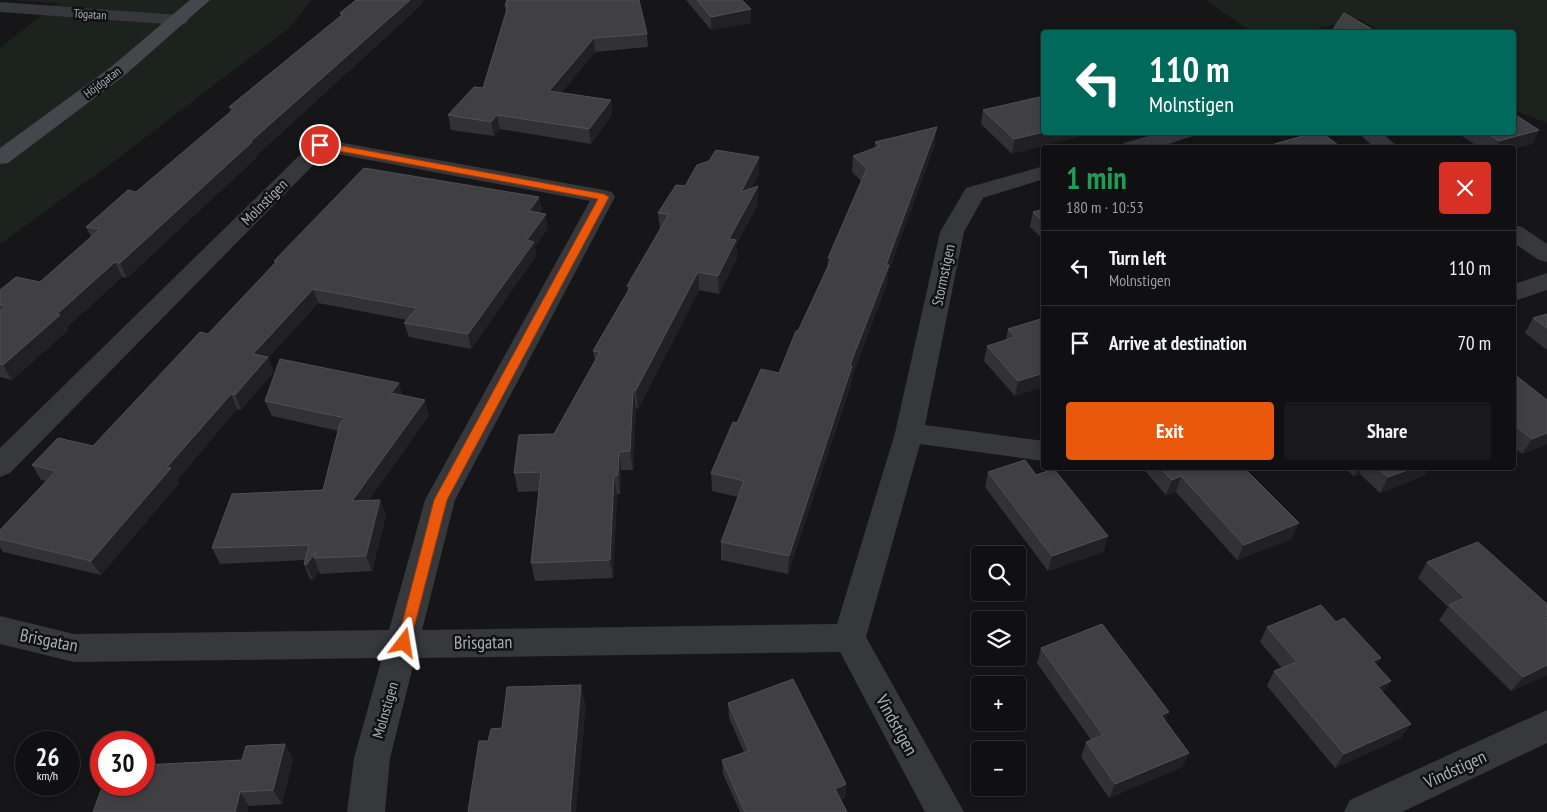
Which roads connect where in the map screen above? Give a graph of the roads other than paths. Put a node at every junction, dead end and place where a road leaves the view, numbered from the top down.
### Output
1 (200, 0) edge
2 (0, 7) edge
3 (179, 20) junction
4 (1176, 135) edge
5 (1371, 135) edge
6 (1142, 145) edge
7 (1385, 145) edge
8 (0, 158) edge
9 (1041, 173) edge
10 (1516, 233) edge
11 (1547, 255) edge
12 (1547, 282) edge
13 (1516, 292) edge
14 (909, 433) junction
15 (1041, 451) edge
16 (0, 466) edge
17 (0, 630) edge
18 (849, 638) junction
19 (404, 643) junction
20 (1547, 726) edge
21 (366, 812) edge
22 (945, 812) edge
23 (1363, 812) edge

1 - 3 street, Höjdgatan
2 - 3 street, Tögatan
3 - 8 street, Höjdgatan
4 - 6 street
5 - 7 street
9 - 14 street, Stormstigen
10 - 11 street
12 - 13 street
14 - 15 street
14 - 18 street, Stormstigen
16 - 19 street, Molnstigen
17 - 19 street, Brisgatan
18 - 19 street, Brisgatan
18 - 22 street, Vindstigen
19 - 21 street, Molnstigen
20 - 23 street, Vindstigen

